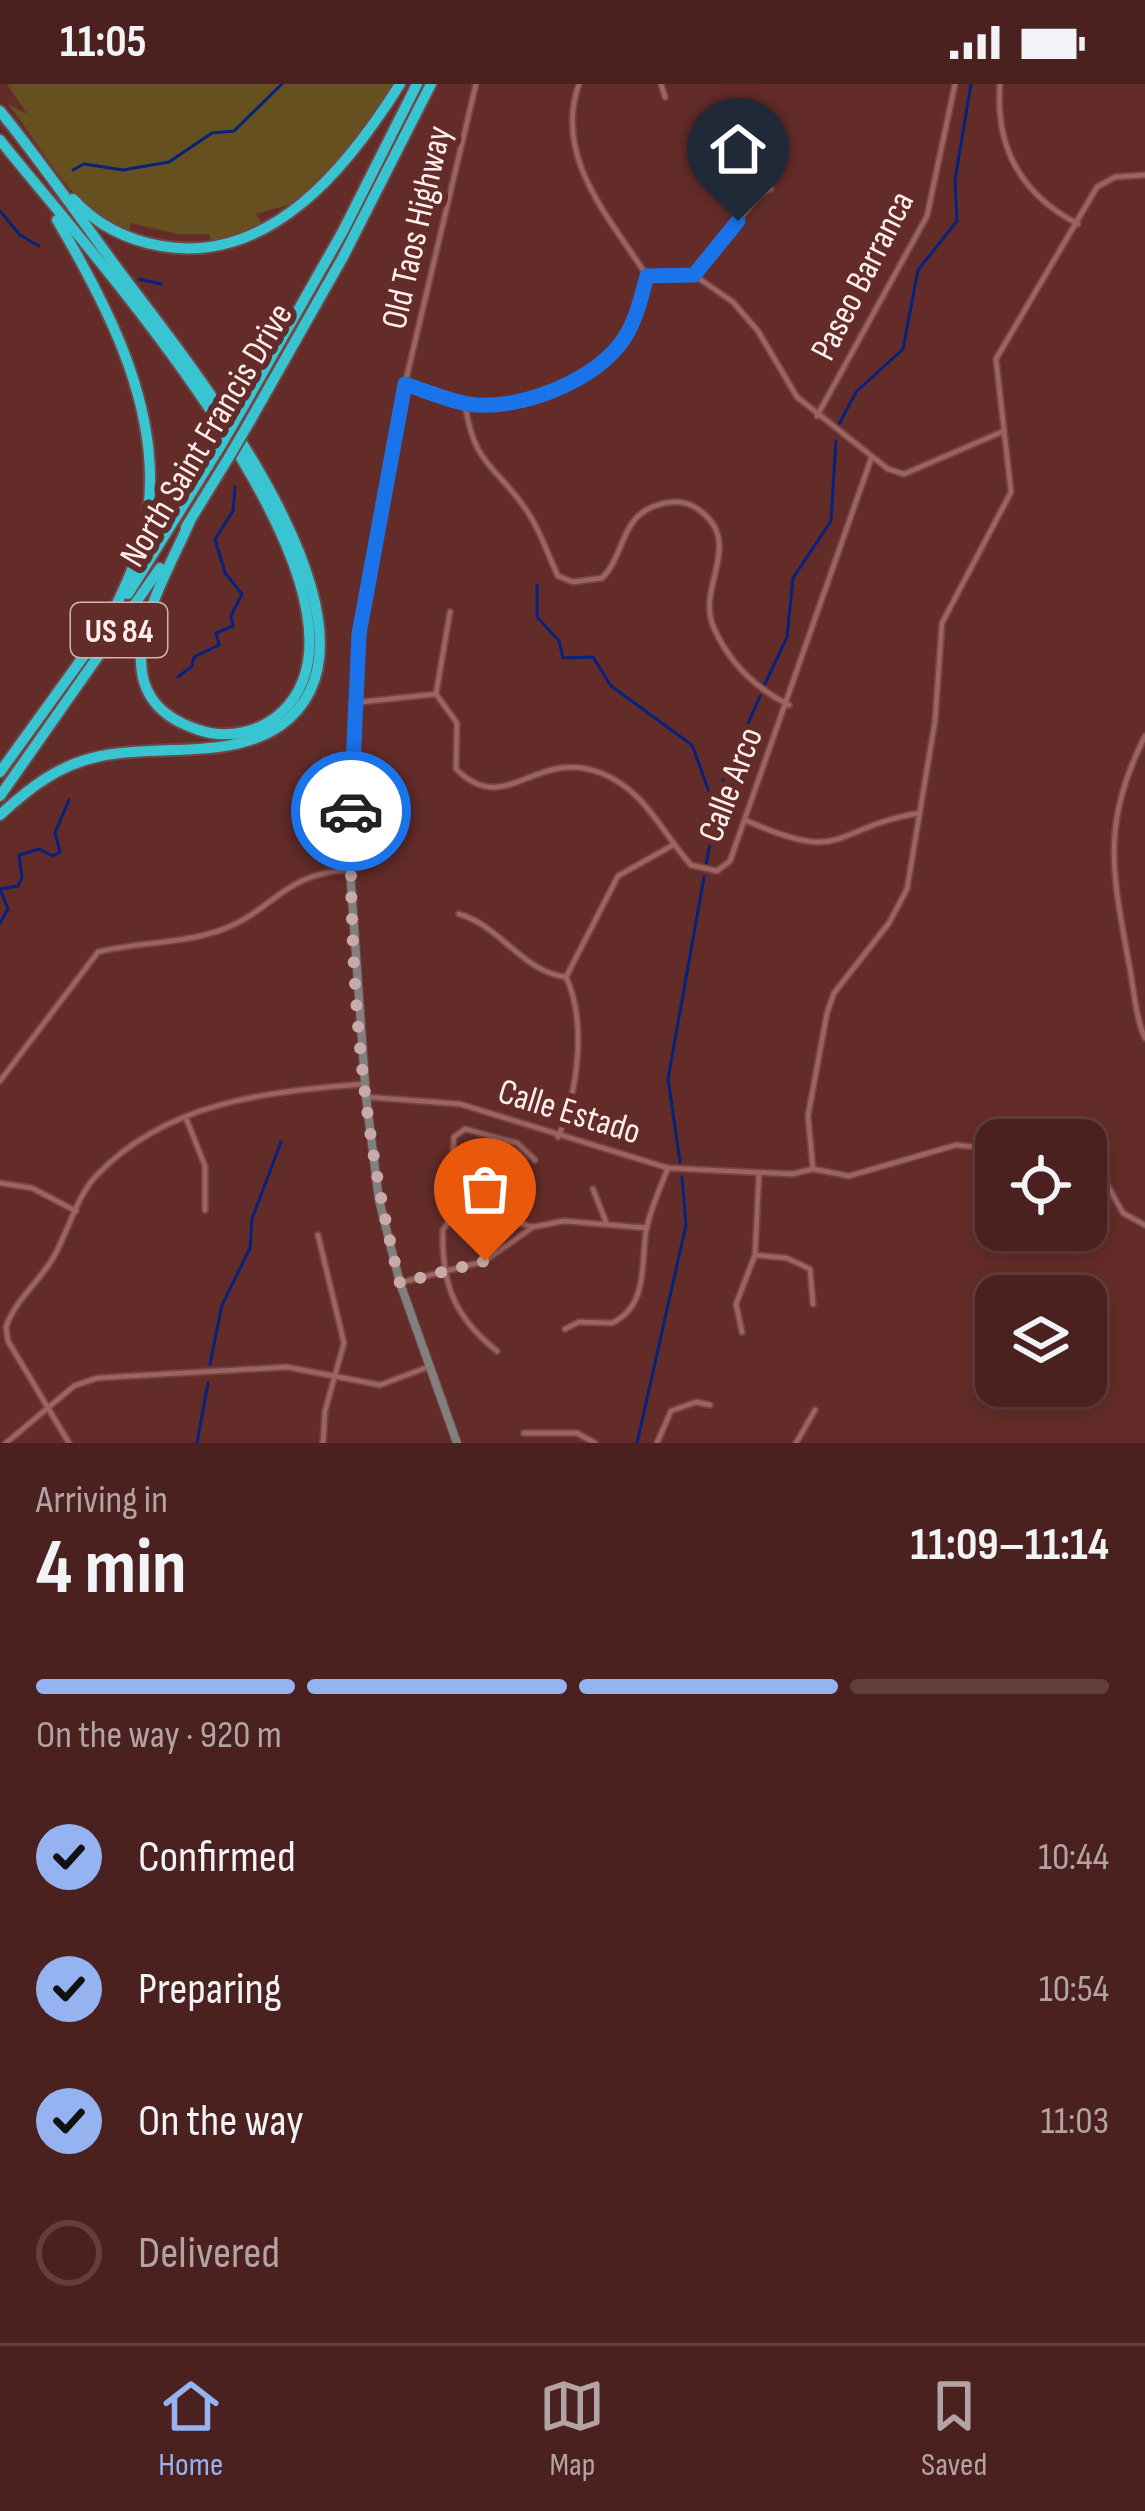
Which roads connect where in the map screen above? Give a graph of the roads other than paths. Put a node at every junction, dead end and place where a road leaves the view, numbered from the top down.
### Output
1 (400, 84) edge
2 (417, 84) edge
3 (431, 84) edge
4 (476, 84) edge
5 (579, 84) edge
6 (662, 84) edge
7 (955, 84) edge
8 (1000, 84) edge
9 (665, 97) dead end
10 (0, 111) edge
11 (0, 140) edge
12 (38, 160) junction
13 (1145, 176) edge
14 (32, 182) junction
15 (771, 190) dead end
16 (1078, 224) junction
17 (694, 275) junction
18 (647, 276) junction
19 (405, 384) junction
20 (465, 404) junction
21 (818, 416) junction
22 (1004, 431) junction
23 (872, 459) junction
24 (190, 521) junction
25 (450, 613) dead end
26 (106, 626) junction
27 (436, 694) junction
28 (352, 703) junction
29 (789, 705) junction
30 (1145, 736) edge
31 (0, 772) edge
32 (0, 796) edge
33 (920, 813) junction
34 (0, 814) edge
35 (745, 820) junction
36 (673, 844) junction
37 (350, 870) junction
38 (459, 914) dead end
39 (566, 977) junction
40 (1145, 1038) edge
41 (0, 1081) edge
42 (364, 1084) junction
43 (365, 1097) junction
44 (185, 1116) junction
45 (558, 1137) junction
46 (975, 1147) edge
47 (535, 1160) dead end
48 (668, 1168) junction
49 (813, 1169) junction
50 (759, 1173) junction
51 (0, 1183) edge
52 (1107, 1184) edge
53 (593, 1189) dead end
54 (459, 1206) junction
55 (205, 1210) dead end
56 (76, 1211) junction
57 (606, 1223) junction
58 (1145, 1225) edge
59 (533, 1227) junction
60 (647, 1228) junction
61 (318, 1235) dead end
62 (755, 1255) junction
63 (445, 1269) junction
64 (400, 1283) junction
65 (813, 1304) dead end
66 (565, 1329) dead end
67 (742, 1332) dead end
68 (497, 1351) dead end
69 (428, 1367) junction
70 (335, 1377) junction
71 (47, 1405) junction
72 (710, 1405) dead end
73 (815, 1411) dead end
74 (524, 1433) dead end
75 (6, 1443) edge
76 (69, 1443) edge
77 (323, 1443) edge
78 (457, 1443) edge
79 (596, 1443) edge
80 (657, 1443) edge
81 (796, 1443) edge

1 - 12 highway
2 - 26 highway, North Saint Francis Drive / US 84, bridge
3 - 24 highway, North Saint Francis Drive / US 84, bridge
4 - 19 street, Old Taos Highway
5 - 18 street
6 - 9 street
7 - 21 street, Paseo Barranca
8 - 16 street
10 - 12 highway
11 - 14 highway
12 - 34 highway
13 - 16 street
14 - 24 highway
14 - 26 highway
15 - 17 street
16 - 22 street
17 - 18 street
17 - 21 street
18 - 20 street
19 - 20 street
19 - 28 street, Old Taos Highway
20 - 29 street
21 - 23 street
22 - 23 street
22 - 33 street
23 - 29 street, Calle Arco
24 - 32 highway, North Saint Francis Drive / US 84
25 - 27 street
26 - 31 highway, North Saint Francis Drive / US 84
27 - 28 street
27 - 36 street, Calle Arco
28 - 37 street, Old Taos Highway
29 - 35 street, Calle Arco
30 - 40 street
33 - 35 street
33 - 49 street
35 - 36 street, Calle Arco
36 - 39 street
37 - 41 street
37 - 42 street, Old Taos Highway
38 - 39 street
39 - 45 street
42 - 43 street, Old Taos Highway
42 - 44 street
43 - 45 street, Calle Estado
43 - 64 street, Old Taos Highway
44 - 55 street
44 - 56 street
45 - 48 street, Calle Estado
46 - 49 street, Calle Estado
47 - 54 street
48 - 50 street, Calle Estado
48 - 60 street
49 - 50 street, Calle Estado
50 - 62 street
51 - 56 street
52 - 58 street
53 - 57 street
54 - 59 street
54 - 63 street
56 - 71 street
57 - 59 street
57 - 60 street
59 - 63 street
60 - 66 street
61 - 70 street
62 - 65 street
62 - 67 street
63 - 64 street
63 - 68 street
64 - 69 street, Old Taos Highway
69 - 70 street
69 - 78 street, Old Taos Highway
70 - 71 street
70 - 77 street
71 - 75 street
71 - 76 street
72 - 80 street
73 - 81 street
74 - 79 street

